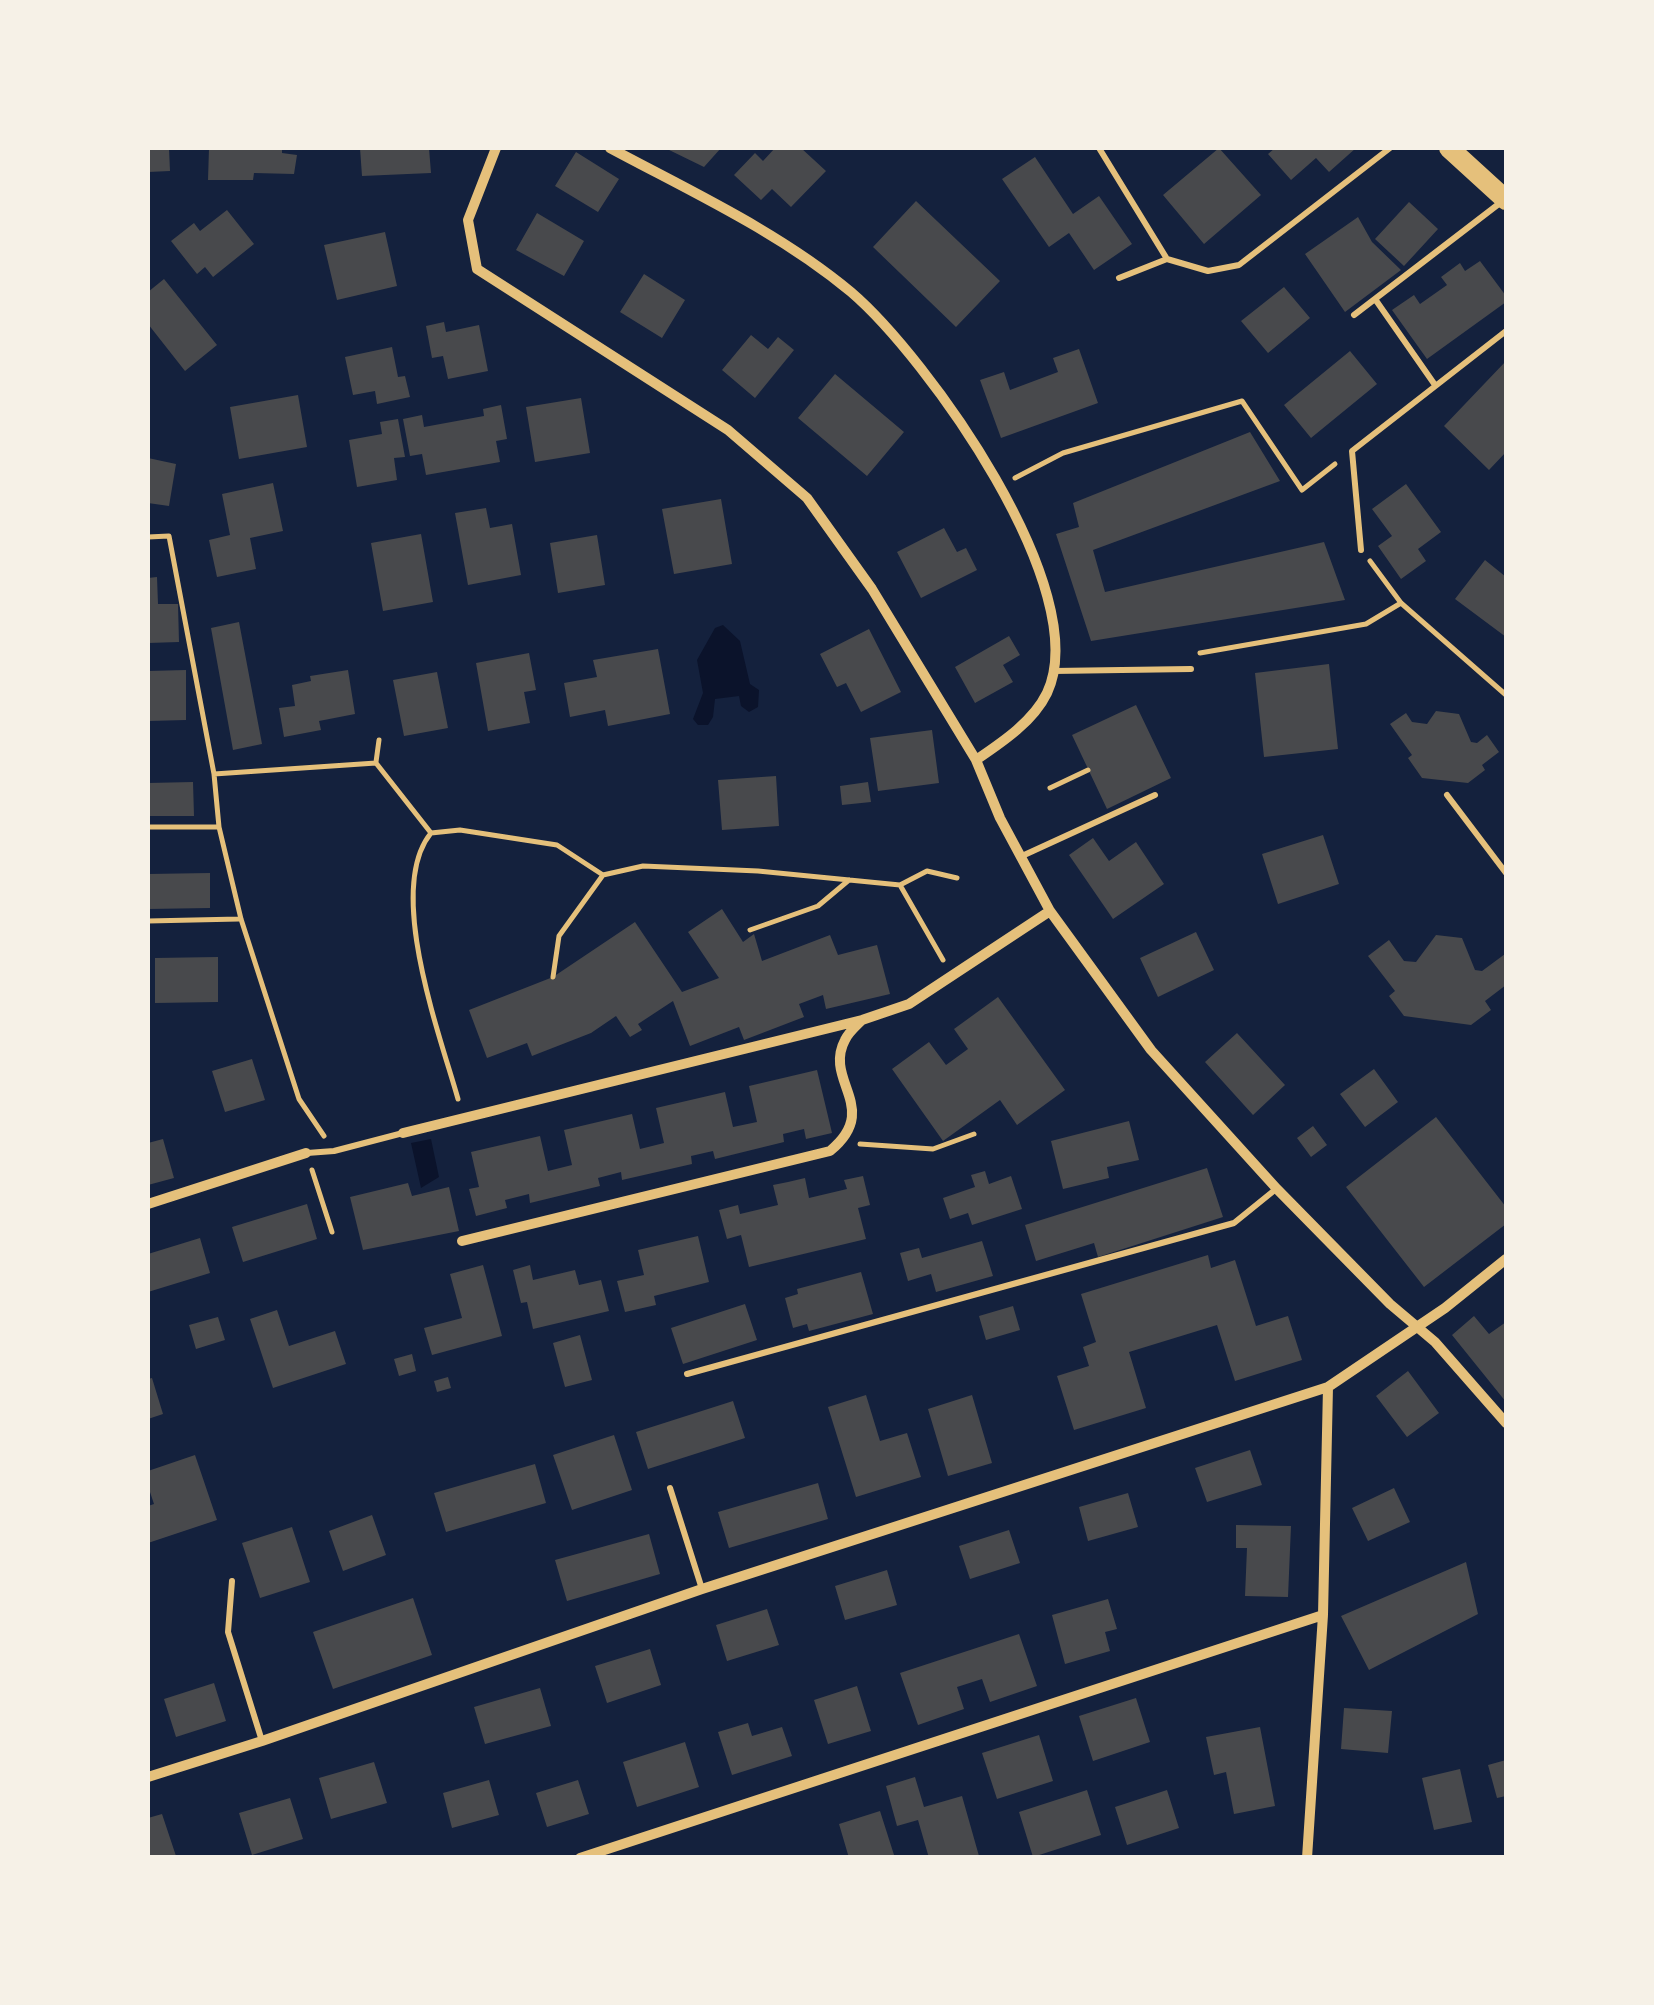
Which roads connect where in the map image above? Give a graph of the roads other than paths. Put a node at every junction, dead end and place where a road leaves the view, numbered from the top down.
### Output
1 (496, 148) edge
2 (610, 148) edge
3 (1099, 148) edge
4 (1390, 148) edge
5 (1449, 148) edge
6 (1506, 200) edge
7 (1167, 260) junction
8 (1119, 278) dead end
9 (1375, 298) junction
10 (1354, 315) dead end
11 (1506, 331) edge
12 (1436, 385) junction
13 (1361, 550) road end
14 (1191, 669) road end
15 (1053, 671) junction
16 (976, 760) junction
17 (1155, 794) dead end
18 (1447, 795) dead end
19 (1021, 857) junction
20 (1506, 873) edge
21 (1050, 911) junction
22 (862, 1020) junction
23 (403, 1133) joint
24 (306, 1153) joint
25 (1277, 1189) junction
26 (148, 1204) edge
27 (462, 1241) dead end
28 (1506, 1259) edge
29 (1417, 1326) junction
30 (687, 1374) dead end
31 (1328, 1387) junction
32 (1506, 1423) edge
33 (670, 1488) dead end
34 (232, 1581) dead end
35 (702, 1589) junction
36 (1322, 1616) junction
37 (262, 1741) junction
38 (148, 1777) edge
39 (580, 1858) edge
40 (1306, 1858) edge

1 - 16 street
2 - 15 street
3 - 7 lane
4 - 7 lane
5 - 6 main road
6 - 9 lane
7 - 8 lane
9 - 10 lane
9 - 12 lane
11 - 12 lane
12 - 13 lane
14 - 15 lane
15 - 16 street
16 - 19 street
17 - 19 lane
18 - 20 lane
19 - 21 street
21 - 22 street
21 - 25 street
22 - 23 street
22 - 27 street
23 - 24 lane
24 - 26 street
25 - 29 street
25 - 30 lane
28 - 29 street
29 - 31 street
29 - 32 street
31 - 35 street
31 - 36 street
33 - 35 lane
34 - 37 lane
35 - 37 street
36 - 39 street
36 - 40 street
37 - 38 street

